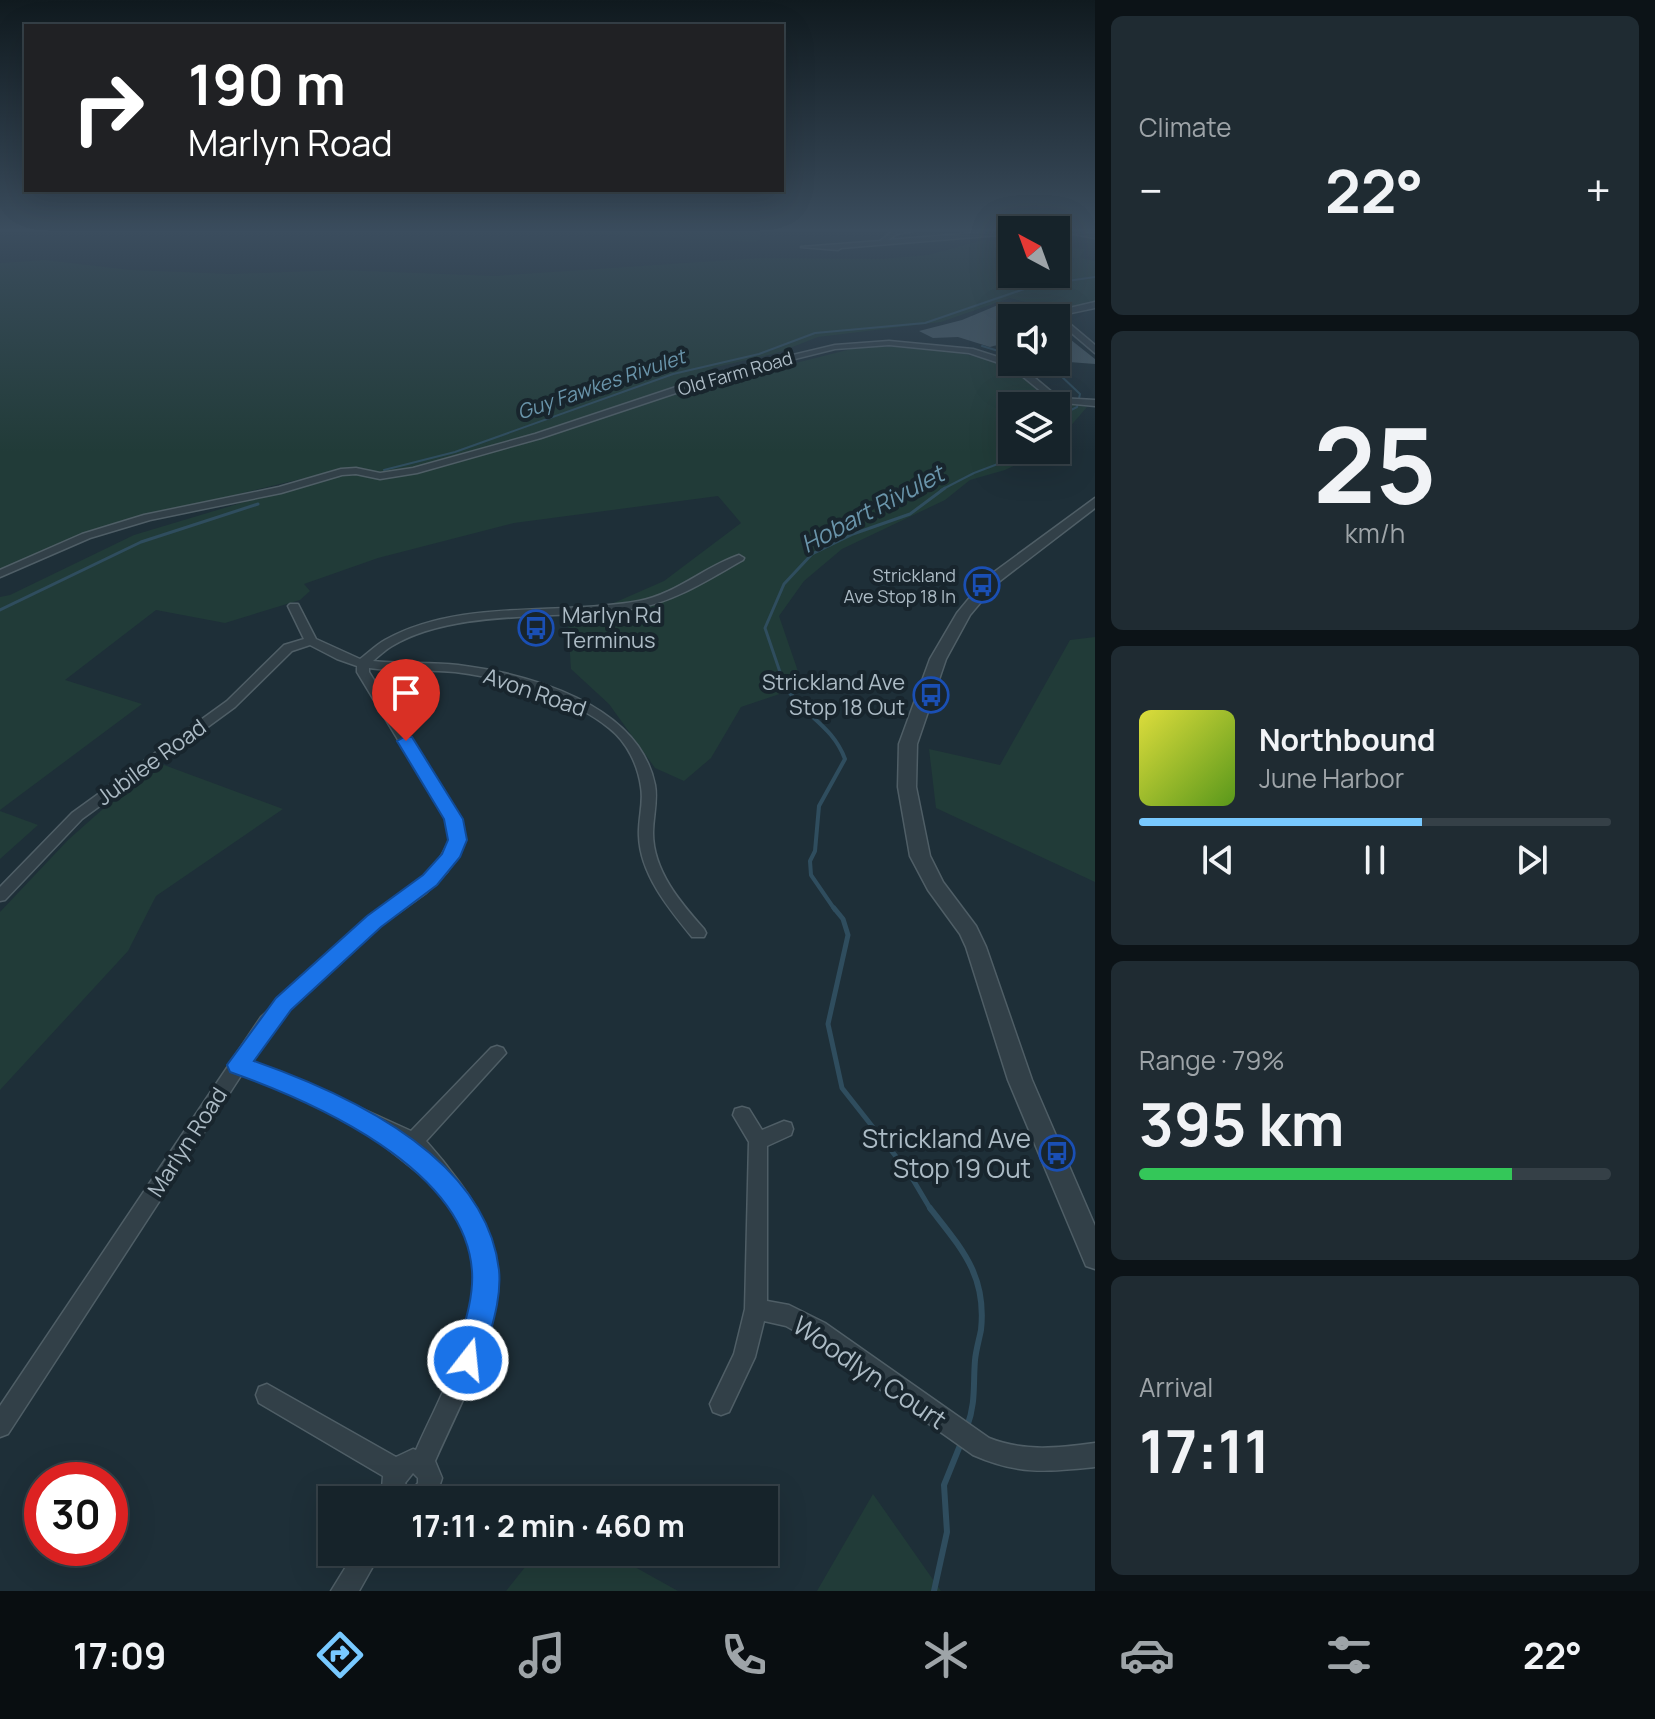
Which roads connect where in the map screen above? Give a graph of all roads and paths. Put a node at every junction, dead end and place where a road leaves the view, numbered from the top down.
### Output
1 (1095, 305) edge
2 (1095, 350) edge
3 (1046, 392) edge
4 (1095, 502) edge
5 (739, 558) dead end
6 (0, 574) edge
7 (294, 606) dead end
8 (311, 641) junction
9 (363, 663) junction
10 (0, 896) edge
11 (698, 933) dead end
12 (497, 1053) dead end
13 (238, 1065) junction
14 (742, 1115) dead end
15 (784, 1129) dead end
16 (758, 1141) junction
17 (410, 1146) junction
18 (1095, 1257) edge
19 (756, 1309) junction
20 (267, 1395) dead end
21 (721, 1404) dead end
22 (0, 1426) edge
23 (1095, 1455) edge
24 (422, 1463) junction
25 (397, 1471) junction
26 (393, 1486) edge
27 (430, 1486) edge
28 (360, 1566) edge
29 (344, 1591) edge

1 - 2 street
3 - 6 street, Old Farm Road
4 - 18 street
5 - 9 street
7 - 8 street
8 - 9 street
8 - 10 street, Jubilee Road
9 - 11 street, Avon Road
9 - 13 street, Marlyn Road
12 - 17 street
13 - 17 street
13 - 22 street, Marlyn Road
14 - 16 street
15 - 16 street
16 - 19 street
17 - 24 street
19 - 21 street
19 - 23 street, Woodlyn Court
20 - 25 street
24 - 25 street
24 - 27 street
25 - 26 street
28 - 29 street

